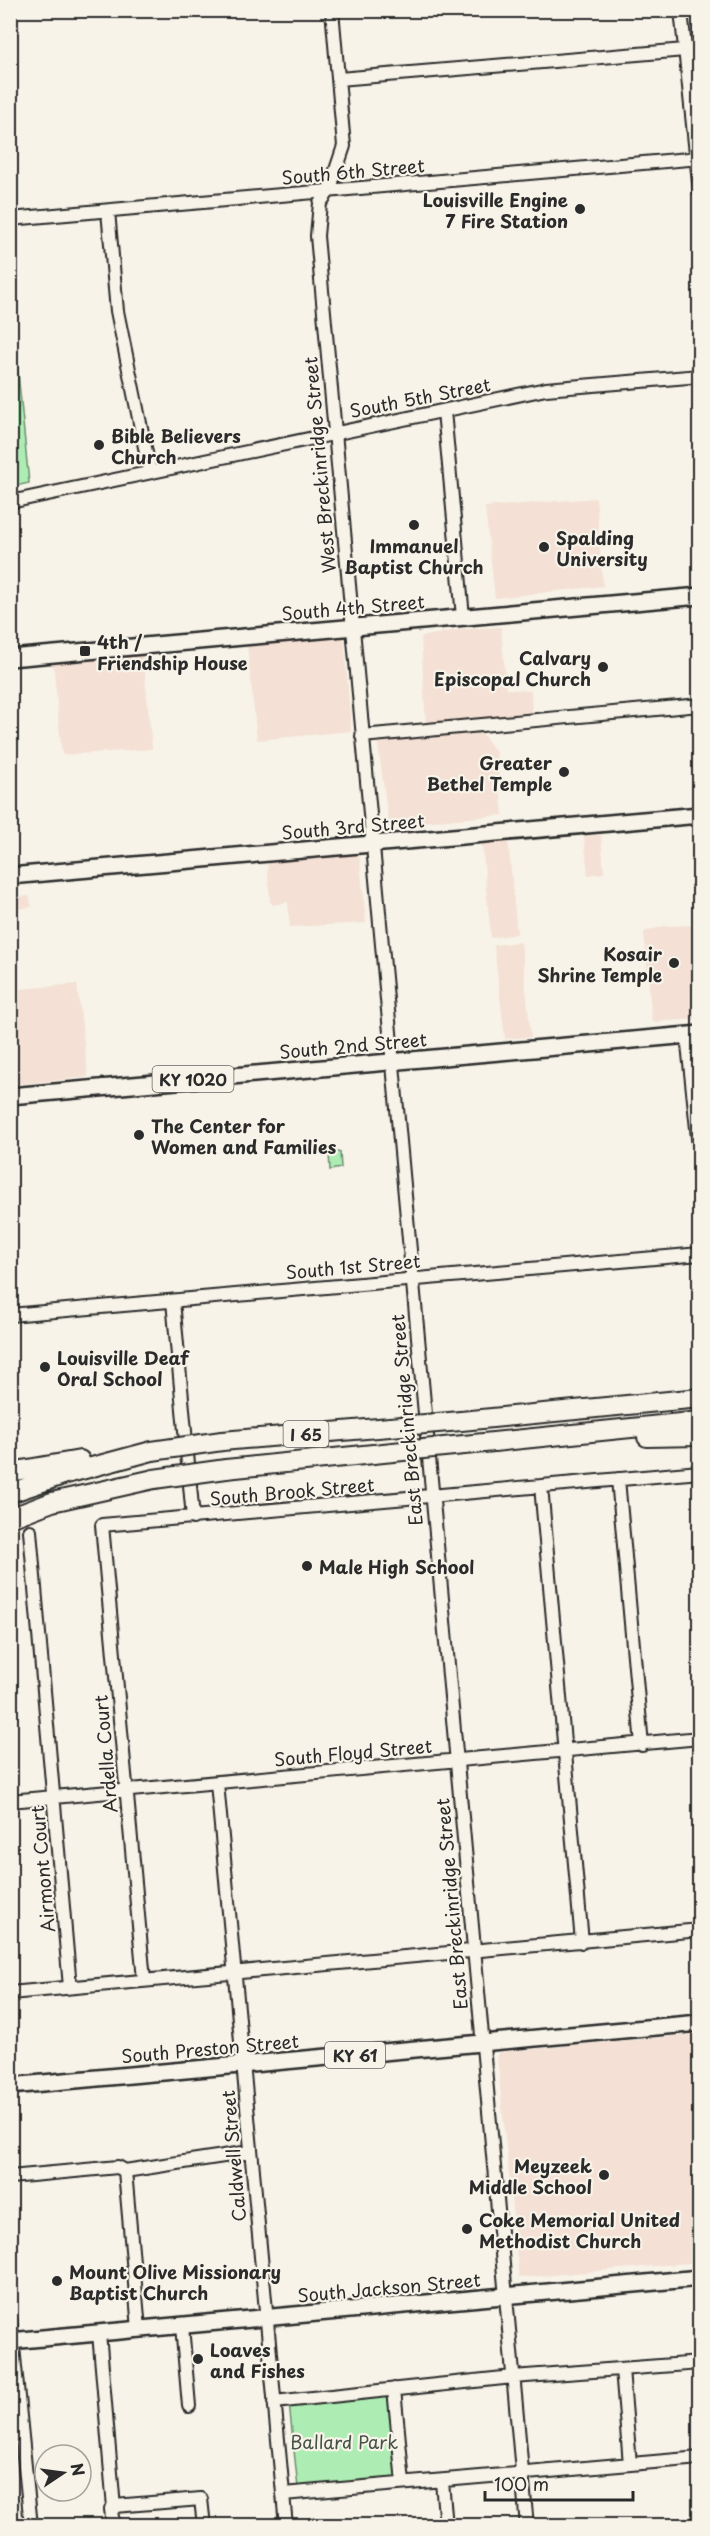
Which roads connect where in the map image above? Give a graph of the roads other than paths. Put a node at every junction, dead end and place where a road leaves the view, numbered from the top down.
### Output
1 (332, 10) edge
2 (681, 10) edge
3 (685, 50) junction
4 (339, 79) junction
5 (698, 158) edge
6 (329, 190) junction
7 (699, 192) edge
8 (108, 211) junction
9 (10, 219) edge
10 (699, 376) edge
11 (444, 411) junction
12 (334, 432) junction
13 (150, 472) junction
14 (10, 502) edge
15 (699, 596) edge
16 (463, 617) junction
17 (352, 627) junction
18 (10, 658) edge
19 (699, 705) edge
20 (362, 736) junction
21 (699, 814) edge
22 (372, 844) junction
23 (10, 876) edge
24 (693, 1034) edge
25 (392, 1061) junction
26 (10, 1096) edge
27 (699, 1157) edge
28 (699, 1254) edge
29 (412, 1279) junction
30 (173, 1301) junction
31 (10, 1315) edge
32 (692, 1393) edge
33 (694, 1429) edge
34 (10, 1472) edge
35 (699, 1472) edge
36 (42, 1473) junction
37 (618, 1479) junction
38 (541, 1486) junction
39 (10, 1493) edge
40 (431, 1496) junction
41 (10, 1518) edge
42 (193, 1518) junction
43 (102, 1525) joint
44 (30, 1531) dead end
45 (699, 1738) edge
46 (642, 1745) junction
47 (564, 1752) junction
48 (456, 1761) junction
49 (217, 1783) junction
50 (127, 1791) junction
51 (53, 1797) junction
52 (10, 1801) edge
53 (699, 1930) edge
54 (582, 1942) junction
55 (473, 1950) junction
56 (234, 1973) junction
57 (144, 1980) junction
58 (70, 1987) junction
59 (10, 1993) edge
60 (699, 2023) edge
61 (482, 2043) junction
62 (242, 2065) junction
63 (10, 2086) edge
64 (250, 2152) junction
65 (125, 2171) junction
66 (10, 2177) edge
67 (699, 2278) edge
68 (505, 2296) junction
69 (10, 2317) edge
70 (266, 2318) junction
71 (182, 2326) junction
72 (139, 2329) junction
73 (99, 2333) junction
74 (12, 2341) edge
75 (699, 2363) edge
76 (622, 2369) junction
77 (513, 2377) junction
78 (394, 2389) junction
79 (274, 2402) junction
80 (189, 2406) dead end
81 (699, 2458) edge
82 (630, 2463) junction
83 (522, 2474) junction
84 (442, 2482) junction
85 (403, 2483) junction
86 (284, 2494) junction
87 (114, 2506) junction
88 (31, 2526) edge
89 (113, 2526) edge
90 (204, 2526) edge
91 (286, 2526) edge
92 (446, 2526) edge
93 (527, 2526) edge

1 - 4 street, West Breckinridge Street
2 - 3 street
3 - 4 street
3 - 5 street
4 - 6 street, West Breckinridge Street
5 - 6 street, South 6th Street
5 - 7 street
6 - 8 street, South 6th Street
6 - 12 street, West Breckinridge Street
8 - 9 street, South 6th Street
8 - 13 street
10 - 11 street, South 5th Street
11 - 12 street, South 5th Street
11 - 16 street
12 - 13 street, South 5th Street
12 - 17 street, West Breckinridge Street
13 - 14 street, South 5th Street
15 - 16 main road, South 4th Street
16 - 17 main road, South 4th Street
17 - 18 main road, South 4th Street
17 - 20 street, West Breckinridge Street
19 - 20 street
20 - 22 street, West Breckinridge Street
21 - 22 main road, South 3rd Street
22 - 23 main road, South 3rd Street
22 - 25 street, West Breckinridge Street
24 - 25 main road, South 2nd Street / KY 1020
24 - 27 street
25 - 26 main road, South 2nd Street / KY 1020
25 - 29 street, West Breckinridge Street
28 - 29 street, South 1st Street
29 - 30 street, South 1st Street
29 - 40 street, East Breckinridge Street
30 - 31 street, South 1st Street
30 - 42 street
32 - 36 highway, I 65, bridge
33 - 41 highway, I 65, bridge
34 - 36 highway
35 - 37 street, South Brook Street
36 - 39 highway
37 - 38 street, South Brook Street
37 - 46 street
38 - 40 street, South Brook Street
38 - 47 street
40 - 42 street, South Brook Street
40 - 48 street, East Breckinridge Street
42 - 43 street, South Brook Street
43 - 50 street, Ardella Court
44 - 51 street, Airmont Court
45 - 46 street, South Floyd Street
46 - 47 street, South Floyd Street
47 - 48 street, South Floyd Street
47 - 54 street
48 - 49 street, South Floyd Street
48 - 55 street, East Breckinridge Street
49 - 50 street, South Floyd Street
49 - 56 street, Caldwell Street
50 - 51 street, South Floyd Street
50 - 57 street, Ardella Court
51 - 52 street, South Floyd Street
51 - 58 street, Airmont Court
53 - 54 street
54 - 55 street
55 - 56 street
55 - 61 street, East Breckinridge Street
56 - 57 street
56 - 62 street, Caldwell Street
57 - 58 street
58 - 59 street
60 - 61 main road, South Preston Street / KY 61
61 - 62 main road, South Preston Street / KY 61
61 - 68 street, East Breckinridge Street
62 - 63 main road, South Preston Street / KY 61
62 - 64 street, Caldwell Street
64 - 65 street
64 - 70 street, Caldwell Street
65 - 66 street
65 - 72 street
67 - 68 main road, South Jackson Street
68 - 70 main road, South Jackson Street
68 - 77 street, East Breckinridge Street
69 - 74 street
70 - 71 main road, South Jackson Street
70 - 79 street, Caldwell Street
71 - 72 main road, South Jackson Street
71 - 80 street
72 - 73 main road, South Jackson Street
73 - 74 main road, South Jackson Street
73 - 87 street
74 - 88 street
75 - 76 street
76 - 77 street
76 - 82 street
77 - 78 street
77 - 83 street, East Breckinridge Street
78 - 79 street
78 - 85 street
79 - 86 street, Caldwell Street
81 - 82 street
82 - 83 street
83 - 84 street
83 - 93 street, East Breckinridge Street
84 - 85 street
84 - 92 street
85 - 86 street
86 - 91 street, Caldwell Street
87 - 89 street
87 - 90 street

